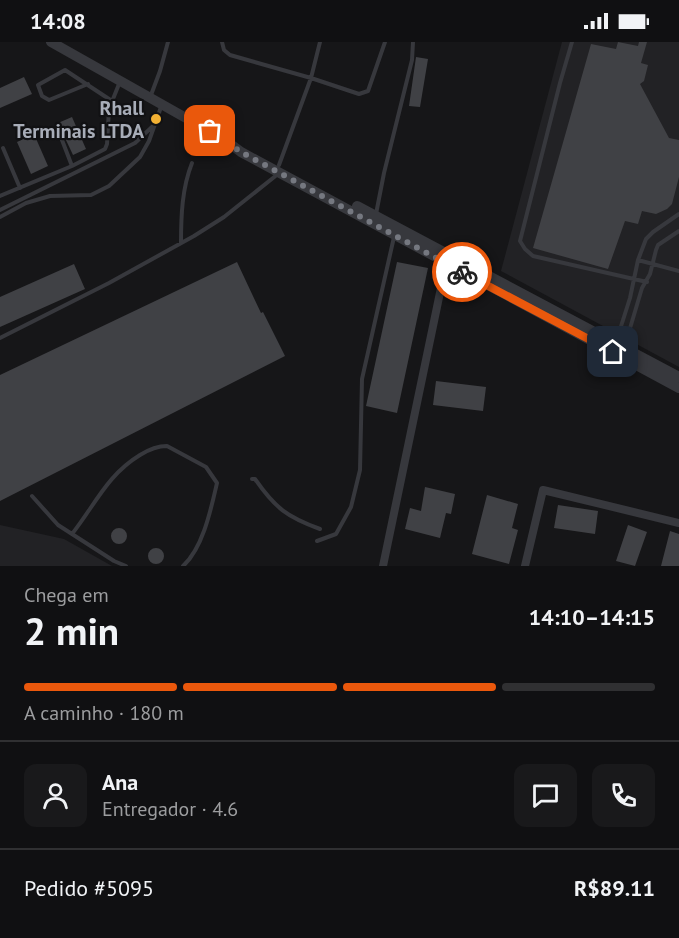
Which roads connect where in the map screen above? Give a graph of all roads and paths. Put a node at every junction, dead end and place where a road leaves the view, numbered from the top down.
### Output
1 (51, 42) edge
2 (168, 42) edge
3 (222, 42) edge
4 (320, 42) edge
5 (385, 42) edge
6 (413, 42) edge
7 (572, 42) edge
8 (311, 78) junction
9 (120, 80) junction
10 (88, 84) junction
11 (150, 96) junction
12 (112, 101) junction
13 (162, 103) junction
14 (154, 125) junction
15 (57, 127) dead end
16 (3, 148) dead end
17 (192, 164) dead end
18 (72, 166) junction
19 (280, 169) junction
20 (20, 188) junction
21 (0, 196) edge
22 (0, 210) edge
23 (679, 214) edge
24 (0, 217) edge
25 (375, 220) junction
26 (679, 231) edge
27 (395, 236) junction
28 (181, 244) junction
29 (447, 259) junction
30 (638, 260) junction
31 (652, 264) junction
32 (679, 271) edge
33 (634, 280) junction
34 (647, 282) junction
35 (630, 298) junction
36 (638, 300) junction
37 (0, 338) edge
38 (618, 350) junction
39 (679, 377) edge
40 (679, 388) edge
41 (252, 479) dead end
42 (32, 496) dead end
43 (679, 523) edge
44 (320, 529) dead end
45 (72, 534) junction
46 (317, 541) dead end
47 (126, 566) edge
48 (183, 566) edge
49 (383, 566) edge
50 (525, 566) edge

1 - 9 street
2 - 11 lane
3 - 8 lane
4 - 8 lane
5 - 8 lane
6 - 25 lane
7 - 33 lane
8 - 19 lane
9 - 11 street
9 - 12 lane
10 - 10 lane
10 - 12 lane
11 - 13 street
12 - 18 lane
13 - 14 lane
13 - 19 street
14 - 22 lane
14 - 24 lane
15 - 18 lane
16 - 20 lane
17 - 28 lane
18 - 20 lane
19 - 25 street
19 - 28 lane
20 - 21 lane
23 - 30 lane
25 - 27 street
25 - 29 street
26 - 31 lane
27 - 29 street
27 - 46 lane
28 - 37 lane
29 - 38 street
29 - 49 street
30 - 31 lane
30 - 33 lane
31 - 32 lane
31 - 34 lane
33 - 34 lane
33 - 35 lane
34 - 36 lane
35 - 36 lane
35 - 38 lane
36 - 38 lane
38 - 39 street
38 - 40 street
41 - 44 lane
42 - 45 lane
43 - 50 street
45 - 47 lane
45 - 48 lane

